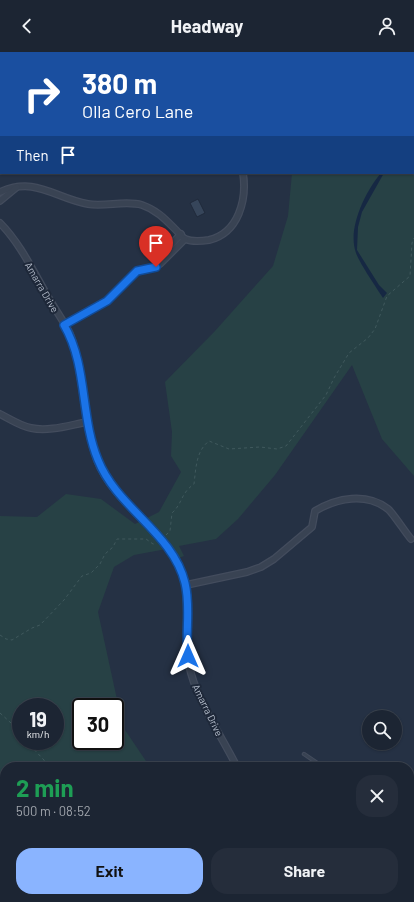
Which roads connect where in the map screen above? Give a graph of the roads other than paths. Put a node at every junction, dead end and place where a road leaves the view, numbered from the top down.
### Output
1 (243, 174) edge
2 (19, 185) junction
3 (0, 192) edge
4 (0, 201) edge
5 (0, 223) edge
6 (183, 236) junction
7 (64, 325) junction
8 (0, 414) edge
9 (87, 422) junction
10 (411, 539) dead end
11 (186, 585) junction
12 (304, 754) dead end
13 (234, 762) edge
14 (316, 762) edge

1 - 6 street
2 - 3 street
2 - 4 street
2 - 6 street
5 - 7 street, Amarra Drive
6 - 7 street
7 - 9 street, Amarra Drive
8 - 9 street
9 - 11 street, Amarra Drive
10 - 11 street
11 - 13 street, Amarra Drive
12 - 14 lane

